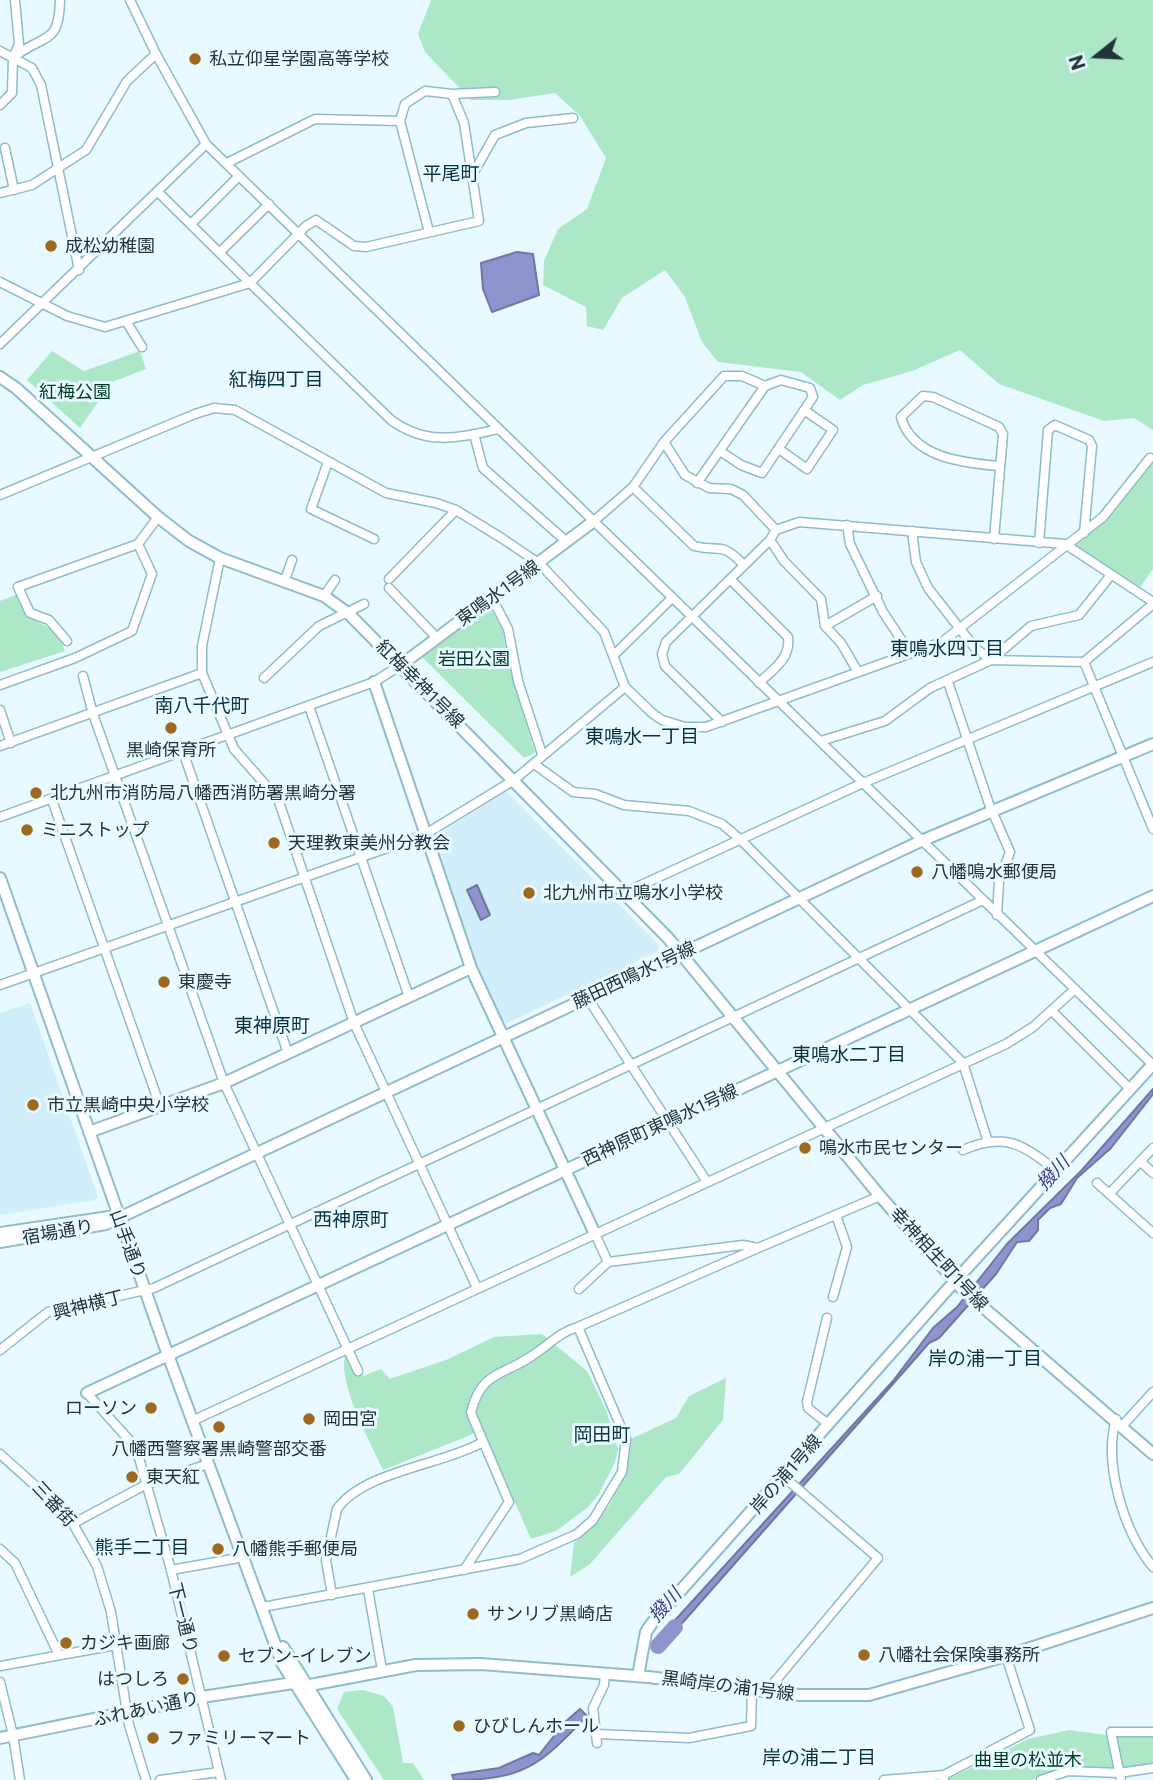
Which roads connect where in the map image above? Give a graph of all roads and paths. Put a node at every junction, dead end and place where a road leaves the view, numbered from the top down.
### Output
1 (15, 0) edge
2 (60, 0) edge
3 (130, 0) edge
4 (139, 0) edge
5 (138, 20) junction
6 (0, 51) edge
7 (156, 54) junction
8 (13, 58) junction
9 (495, 92) dead end
10 (452, 94) junction
11 (0, 105) edge
12 (573, 118) dead end
13 (400, 121) junction
14 (206, 144) junction
15 (5, 148) dead end
16 (226, 163) junction
17 (57, 169) junction
18 (474, 172) junction
19 (239, 176) junction
20 (14, 190) junction
21 (158, 192) junction
22 (0, 193) edge
23 (269, 204) junction
24 (191, 224) junction
25 (429, 232) junction
26 (299, 234) junction
27 (220, 252) junction
28 (79, 270) junction
29 (0, 282) edge
30 (250, 283) junction
31 (43, 303) junction
32 (126, 321) junction
33 (0, 344) edge
34 (142, 347) dead end
35 (0, 377) edge
36 (765, 386) junction
37 (804, 410) junction
38 (498, 429) junction
39 (474, 434) junction
40 (664, 442) junction
41 (779, 449) junction
42 (720, 451) junction
43 (93, 456) junction
44 (1150, 458) dead end
45 (328, 462) junction
46 (999, 466) junction
47 (697, 483) junction
48 (633, 487) junction
49 (0, 495) edge
50 (456, 510) junction
51 (158, 517) junction
52 (594, 522) junction
53 (847, 525) junction
54 (776, 530) junction
55 (912, 531) junction
56 (1084, 533) junction
57 (374, 539) dead end
58 (994, 539) junction
59 (770, 540) junction
60 (567, 542) junction
61 (1039, 543) junction
62 (138, 544) junction
63 (1065, 544) junction
64 (220, 558) junction
65 (292, 560) dead end
66 (540, 564) junction
67 (743, 564) junction
68 (1111, 575) junction
69 (285, 580) junction
70 (335, 580) dead end
71 (730, 580) junction
72 (324, 596) junction
73 (877, 596) junction
74 (492, 598) junction
75 (671, 599) junction
76 (1153, 603) edge
77 (364, 604) dead end
78 (349, 614) junction
79 (691, 619) junction
80 (825, 626) junction
81 (960, 630) junction
82 (437, 638) junction
83 (67, 641) dead end
84 (911, 653) junction
85 (614, 655) junction
86 (991, 660) junction
87 (1084, 662) junction
88 (1153, 662) edge
89 (401, 665) junction
90 (858, 672) junction
91 (202, 673) junction
92 (83, 676) dead end
93 (264, 678) dead end
94 (948, 681) junction
95 (374, 682) junction
96 (758, 683) junction
97 (0, 685) edge
98 (625, 687) junction
99 (1092, 688) junction
100 (777, 701) junction
101 (309, 706) junction
102 (0, 710) edge
103 (93, 714) junction
104 (722, 722) junction
105 (225, 734) junction
106 (967, 738) junction
107 (821, 741) junction
108 (11, 743) junction
109 (1153, 744) edge
110 (0, 746) edge
111 (182, 750) junction
112 (542, 754) junction
113 (1122, 757) junction
114 (534, 764) junction
115 (117, 777) junction
116 (514, 780) junction
117 (863, 783) junction
118 (52, 800) junction
119 (994, 811) junction
120 (0, 817) edge
121 (1153, 829) edge
122 (424, 835) junction
123 (741, 840) junction
124 (921, 841) junction
125 (360, 858) junction
126 (0, 878) edge
127 (303, 878) junction
128 (624, 893) junction
129 (1153, 896) edge
130 (798, 898) junction
131 (981, 901) junction
132 (234, 902) junction
133 (997, 915) junction
134 (169, 925) junction
135 (104, 948) junction
136 (1035, 950) junction
137 (679, 953) junction
138 (858, 958) junction
139 (471, 968) junction
140 (33, 973) junction
141 (0, 985) edge
142 (1075, 989) junction
143 (409, 997) junction
144 (587, 997) junction
145 (909, 1009) junction
146 (1052, 1011) junction
147 (733, 1017) junction
148 (354, 1023) junction
149 (502, 1036) junction
150 (288, 1053) junction
151 (963, 1063) junction
152 (1153, 1064) edge
153 (630, 1065) junction
154 (777, 1071) junction
155 (225, 1083) junction
156 (1130, 1089) junction
157 (385, 1091) junction
158 (160, 1106) junction
159 (537, 1109) junction
160 (668, 1122) junction
161 (825, 1127) junction
162 (89, 1132) junction
163 (986, 1139) junction
164 (1153, 1148) edge
165 (963, 1150) dead end
166 (258, 1153) junction
167 (1140, 1161) junction
168 (420, 1164) junction
169 (566, 1169) junction
170 (1057, 1171) junction
171 (1153, 1172) edge
172 (706, 1182) junction
173 (1097, 1183) dead end
174 (1109, 1194) junction
175 (880, 1196) junction
176 (836, 1215) junction
177 (119, 1216) junction
178 (291, 1224) junction
179 (448, 1224) junction
180 (0, 1233) edge
181 (1153, 1233) edge
182 (595, 1234) junction
183 (0, 1242) edge
184 (758, 1248) junction
185 (608, 1262) junction
186 (956, 1282) junction
187 (319, 1285) junction
188 (477, 1289) junction
189 (579, 1289) dead end
190 (145, 1291) junction
191 (833, 1297) dead end
192 (827, 1318) dead end
193 (578, 1327) junction
194 (348, 1348) junction
195 (0, 1350) edge
196 (167, 1354) junction
197 (358, 1371) dead end
198 (1153, 1392) edge
199 (87, 1393) joint
200 (192, 1421) junction
201 (1120, 1422) junction
202 (828, 1424) junction
203 (481, 1443) junction
204 (0, 1454) edge
205 (1153, 1454) edge
206 (208, 1464) junction
207 (788, 1480) junction
208 (147, 1484) junction
209 (74, 1523) junction
210 (0, 1549) edge
211 (244, 1557) junction
212 (1153, 1566) edge
213 (171, 1570) junction
214 (464, 1570) junction
215 (368, 1589) junction
216 (332, 1595) junction
217 (263, 1607) junction
218 (1153, 1608) edge
219 (116, 1645) junction
220 (59, 1655) junction
221 (1006, 1656) junction
222 (0, 1667) edge
223 (382, 1670) junction
224 (605, 1674) junction
225 (638, 1676) junction
226 (0, 1682) edge
227 (293, 1683) junction
228 (305, 1686) junction
229 (752, 1690) junction
230 (767, 1691) junction
231 (202, 1697) junction
232 (127, 1714) junction
233 (1153, 1732) edge
234 (13, 1735) junction
235 (0, 1738) edge
236 (1153, 1768) edge
237 (220, 1776) edge
238 (1120, 1777) edge
239 (944, 1778) edge
240 (20, 1780) edge
241 (146, 1780) edge
242 (160, 1780) edge
243 (356, 1780) edge
244 (366, 1780) edge
245 (884, 1780) edge
246 (1041, 1780) edge

1 - 8 street
2 - 8 street
3 - 5 street
4 - 5 street
5 - 7 street
6 - 8 street
7 - 14 street
7 - 17 street
8 - 11 street
8 - 17 street
9 - 10 street
10 - 13 street
10 - 18 street
12 - 18 street
13 - 16 street
13 - 25 street
14 - 16 street
14 - 21 street
15 - 20 street
16 - 19 street
17 - 20 street
17 - 28 street
18 - 25 street
19 - 23 street
19 - 24 street
20 - 22 street
21 - 24 street
21 - 28 street
23 - 26 street
23 - 27 street
24 - 27 street
25 - 26 street
26 - 30 street
26 - 38 street
27 - 30 street
28 - 31 street
29 - 31 street
30 - 32 street
30 - 39 street
31 - 32 street
31 - 33 street
32 - 34 street
35 - 43 street, 紅梅幸神1号線
36 - 37 street
36 - 40 street
36 - 42 street
37 - 41 street
37 - 41 street
38 - 39 street
38 - 52 street
39 - 60 street
40 - 47 street
40 - 48 street
41 - 42 street
42 - 47 street
43 - 45 street
43 - 49 street
43 - 51 street, 紅梅幸神1号線
44 - 56 street
45 - 50 street
45 - 57 street
46 - 46 street
46 - 58 street
47 - 54 street
48 - 52 street
48 - 67 street
50 - 66 street
50 - 82 street
51 - 62 street
51 - 64 street, 紅梅幸神1号線
52 - 60 street, 東鳴水1号線
52 - 75 street
53 - 54 street
53 - 55 street
53 - 73 street
54 - 59 street
55 - 58 street
55 - 81 street
56 - 61 street
56 - 63 street
58 - 61 street
59 - 67 street
59 - 80 street
60 - 66 street, 東鳴水1号線
61 - 63 street
62 - 83 street
62 - 97 street
63 - 68 street
63 - 81 street
64 - 69 street, 紅梅幸神1号線
64 - 91 street
65 - 69 street
66 - 74 street, 東鳴水1号線
66 - 85 street
67 - 71 street
68 - 76 street
68 - 86 street
69 - 72 street, 紅梅幸神1号線
70 - 72 street
71 - 79 street
71 - 96 street
72 - 78 street, 紅梅幸神1号線
73 - 80 street
73 - 84 street
74 - 82 street, 東鳴水1号線
74 - 112 street
75 - 79 street
75 - 85 street
76 - 87 street
77 - 78 street
78 - 89 street, 紅梅幸神1号線
78 - 93 street
79 - 96 street
79 - 104 street
80 - 90 street
81 - 84 street
81 - 86 street
82 - 89 street, 東鳴水1号線
84 - 90 street
85 - 98 street
86 - 87 street
86 - 94 street
87 - 99 street
88 - 99 street
89 - 95 street
89 - 116 street, 紅梅幸神1号線
90 - 100 street
91 - 103 street
91 - 105 street
92 - 103 street
94 - 106 street
94 - 107 street
95 - 101 street
95 - 122 street
96 - 100 street
98 - 104 street
98 - 112 street
99 - 106 street
99 - 113 street
100 - 104 street
100 - 107 street
101 - 105 street
101 - 125 street
102 - 108 street
103 - 108 street
103 - 115 street
105 - 111 street
105 - 127 street
106 - 117 street
106 - 119 street
107 - 117 street
108 - 110 street
109 - 113 street, 藤田西鳴水1号線
111 - 115 street
111 - 132 street
112 - 114 street
113 - 119 street, 藤田西鳴水1号線
113 - 121 street
114 - 116 street
114 - 123 street
115 - 118 street
115 - 134 street
116 - 122 street
116 - 128 street, 紅梅幸神1号線
117 - 123 street
117 - 124 street
118 - 120 street
118 - 135 street
119 - 124 street, 藤田西鳴水1号線
119 - 133 street
122 - 125 street
122 - 139 street
123 - 128 street
123 - 130 street
124 - 130 street, 藤田西鳴水1号線
124 - 131 street
125 - 127 street
125 - 143 street
126 - 140 street, 山手通り
127 - 132 street
127 - 148 street
128 - 137 street, 紅梅幸神1号線
129 - 136 street, 西神原町東鳴水1号線
130 - 137 street, 藤田西鳴水1号線
130 - 138 street
131 - 133 street
131 - 138 street, 興神横丁
132 - 134 street
132 - 150 street
133 - 136 street
134 - 135 street
134 - 155 street
135 - 140 street
135 - 158 street
136 - 142 street
136 - 145 street, 西神原町東鳴水1号線
137 - 144 street, 藤田西鳴水1号線
137 - 147 street, 紅梅幸神1号線
138 - 145 street
138 - 147 street, 興神横丁
139 - 143 street
139 - 149 street
140 - 141 street
140 - 162 street, 山手通り
142 - 146 street
142 - 152 street
143 - 148 street
144 - 149 street, 藤田西鳴水1号線
144 - 153 street
145 - 151 street
145 - 154 street, 西神原町東鳴水1号線
146 - 151 street
146 - 156 street
147 - 153 street, 興神横丁
147 - 154 street, 紅梅幸神1号線
148 - 150 street
148 - 157 street
149 - 157 street, 藤田西鳴水1号線
149 - 159 street
150 - 155 street
151 - 161 street
151 - 163 street
152 - 156 street, 岸の浦1号線
153 - 159 street, 興神横丁
153 - 160 street
154 - 160 street, 西神原町東鳴水1号線
154 - 161 street, 幸神相生町1号線
155 - 158 street
155 - 166 street
156 - 170 street, 岸の浦1号線
157 - 166 street, 藤田西鳴水1号線
157 - 168 street
158 - 162 street
159 - 168 street, 興神横丁
159 - 169 street
160 - 169 street, 西神原町東鳴水1号線
160 - 172 street
161 - 172 street
161 - 175 street, 幸神相生町1号線
162 - 177 street, 山手通り
163 - 165 street
163 - 170 street
164 - 167 street
166 - 177 street, 藤田西鳴水1号線
166 - 178 street
167 - 171 street
167 - 174 street
168 - 178 street, 興神横丁
168 - 179 street
169 - 179 street, 西神原町東鳴水1号線
169 - 182 street
170 - 186 street, 岸の浦1号線
172 - 182 street
173 - 174 street
174 - 181 street
175 - 176 street
175 - 186 street, 幸神相生町1号線
176 - 184 street
176 - 191 street
177 - 180 street, 宿場通り
177 - 183 street, 宿場通り
177 - 190 street, 山手通り
178 - 187 street
178 - 190 street, 興神横丁
179 - 187 street, 西神原町東鳴水1号線
179 - 188 street
182 - 185 street
182 - 188 street
184 - 185 street
184 - 193 street
185 - 189 street
186 - 201 street, 幸神相生町1号線
186 - 202 street, 岸の浦1号線
187 - 194 street
187 - 196 street, 西神原町東鳴水1号線
188 - 194 street
190 - 195 street, 興神横丁
190 - 196 street, 山手通り
192 - 202 street
193 - 203 street
193 - 214 street
194 - 197 street
194 - 200 street
196 - 199 street, 西神原町東鳴水1号線
196 - 200 street, 山手通り
198 - 201 street
199 - 208 street, 下一通り
200 - 206 street, 山手通り
201 - 205 street, 幸神相生町1号線
201 - 212 street
202 - 207 street, 岸の浦1号線
203 - 214 street
203 - 216 street
204 - 209 street, 三番街
206 - 208 street
206 - 211 street, 山手通り
207 - 225 street, 岸の浦1号線
207 - 230 street
208 - 209 street
208 - 213 street, 下一通り
209 - 219 street, 三番街
210 - 220 street
211 - 213 street
211 - 217 street, 山手通り
213 - 231 street, 下一通り
214 - 215 street
215 - 216 street
215 - 223 street
216 - 217 street
217 - 227 street, 山手通り
217 - 228 street, 山手通り
218 - 221 street, 黒崎岸の浦1号線
219 - 220 street
219 - 232 street, 三番街
220 - 222 street
221 - 230 street, 黒崎岸の浦1号線
221 - 239 street
223 - 224 street, 黒崎岸の浦1号線
223 - 228 street, 黒崎岸の浦1号線
224 - 225 street, 黒崎岸の浦1号線
224 - 229 street
225 - 229 street, 黒崎岸の浦1号線
226 - 234 street
227 - 228 street, 黒崎岸の浦1号線
227 - 231 street, ふれあい通り
227 - 243 street, 山手通り
228 - 244 street, 山手通り
229 - 230 street, 黒崎岸の浦1号線
231 - 232 street, ふれあい通り
231 - 237 street, 下一通り
232 - 234 street, ふれあい通り
232 - 241 street, 三番街
233 - 238 street
234 - 235 street, ふれあい通り
234 - 240 street
236 - 238 street
237 - 242 street
238 - 246 street
239 - 245 street

